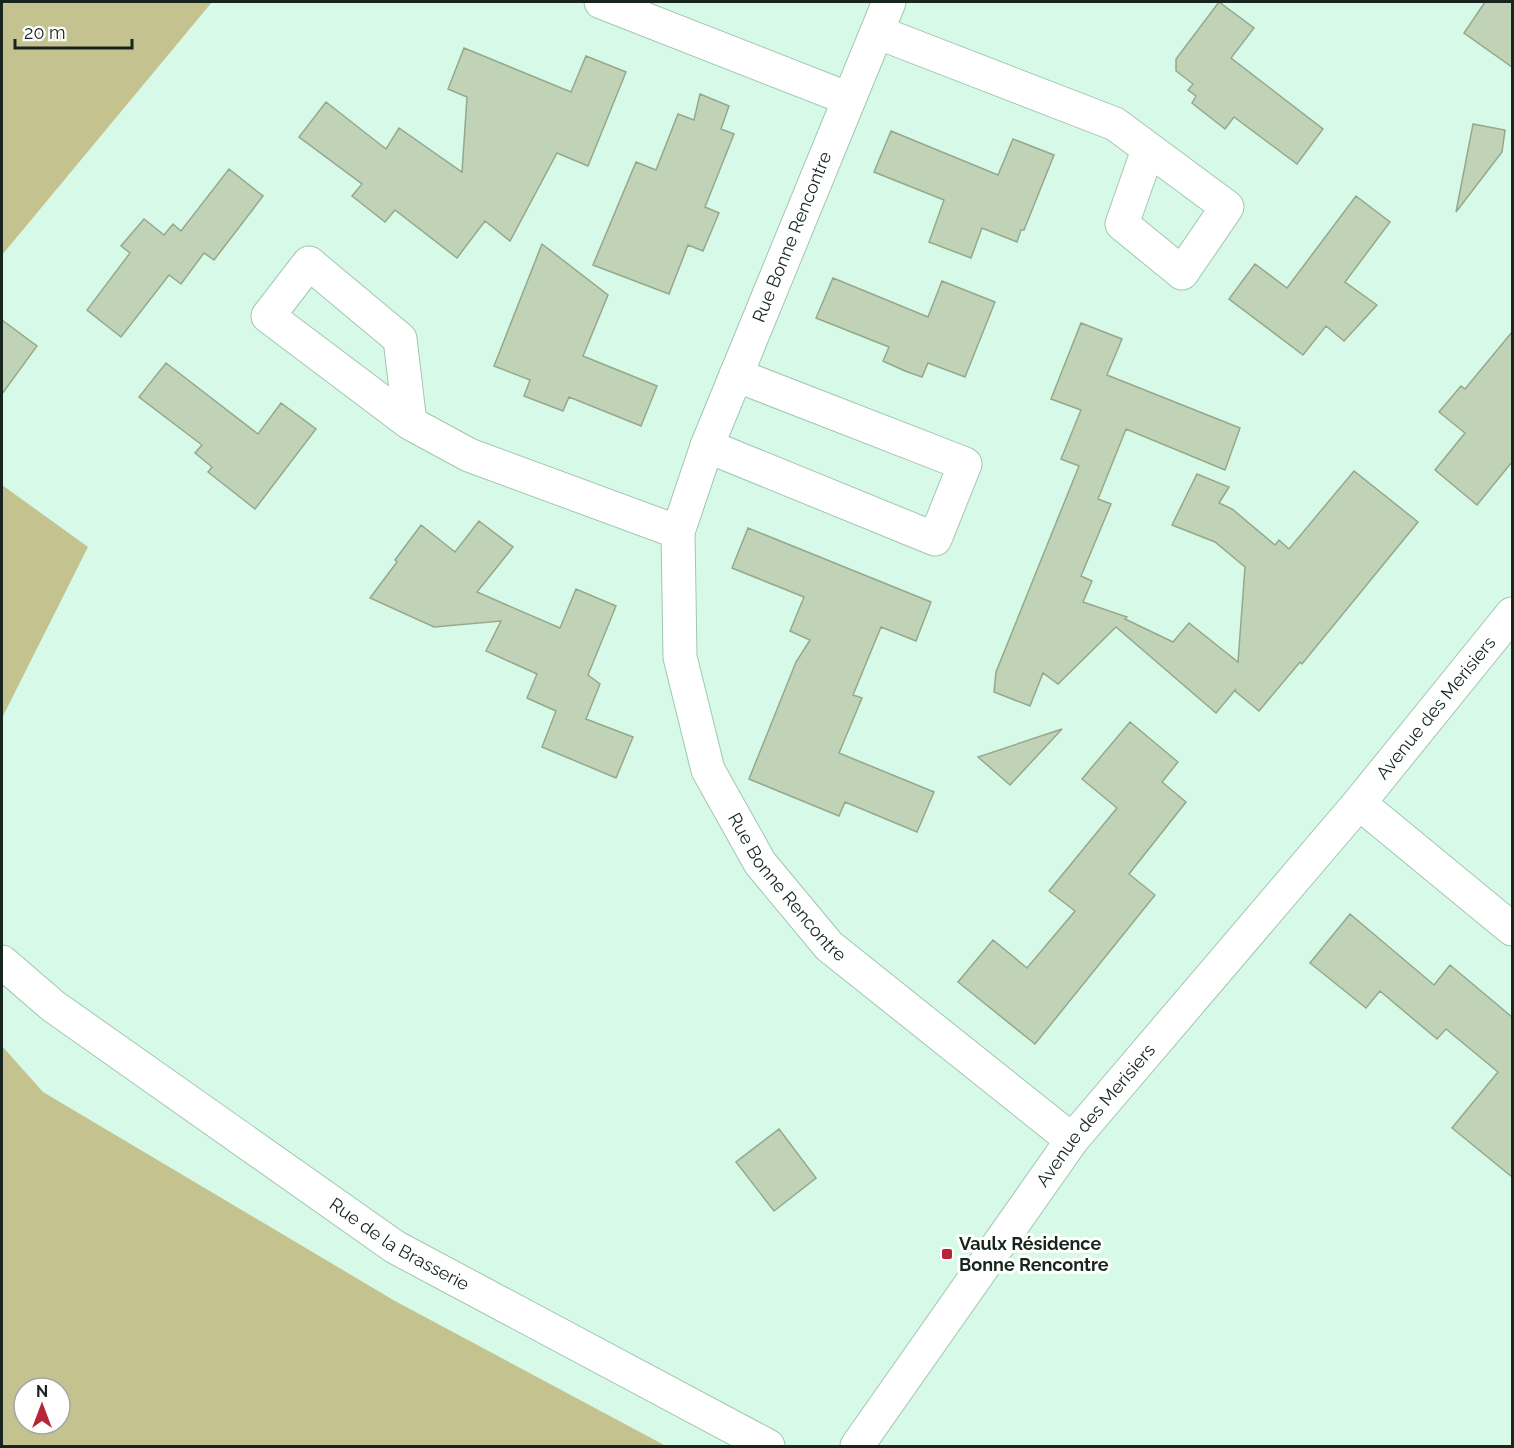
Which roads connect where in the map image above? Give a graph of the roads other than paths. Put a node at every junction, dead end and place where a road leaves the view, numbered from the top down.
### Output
1 (601, 2) edge
2 (889, 2) edge
3 (658, 12) edge
4 (877, 32) junction
5 (849, 99) junction
6 (1148, 150) dead end
7 (736, 375) junction
8 (410, 423) junction
9 (707, 446) junction
10 (678, 532) junction
11 (1512, 614) edge
12 (1359, 803) junction
13 (1512, 928) edge
14 (2, 962) edge
15 (1072, 1140) junction
16 (768, 1446) edge
17 (857, 1446) edge

1 - 3 street
2 - 4 street, Rue Bonne Rencontre
3 - 5 street
4 - 5 street, Rue Bonne Rencontre
4 - 6 street
5 - 7 street, Rue Bonne Rencontre
7 - 9 street, Rue Bonne Rencontre
7 - 9 street
8 - 8 street
8 - 10 street
9 - 10 street, Rue Bonne Rencontre
10 - 15 street, Rue Bonne Rencontre
11 - 12 street, Avenue des Merisiers
12 - 13 street
12 - 15 street, Avenue des Merisiers
14 - 16 street, Rue de la Brasserie
15 - 17 street, Avenue des Merisiers

